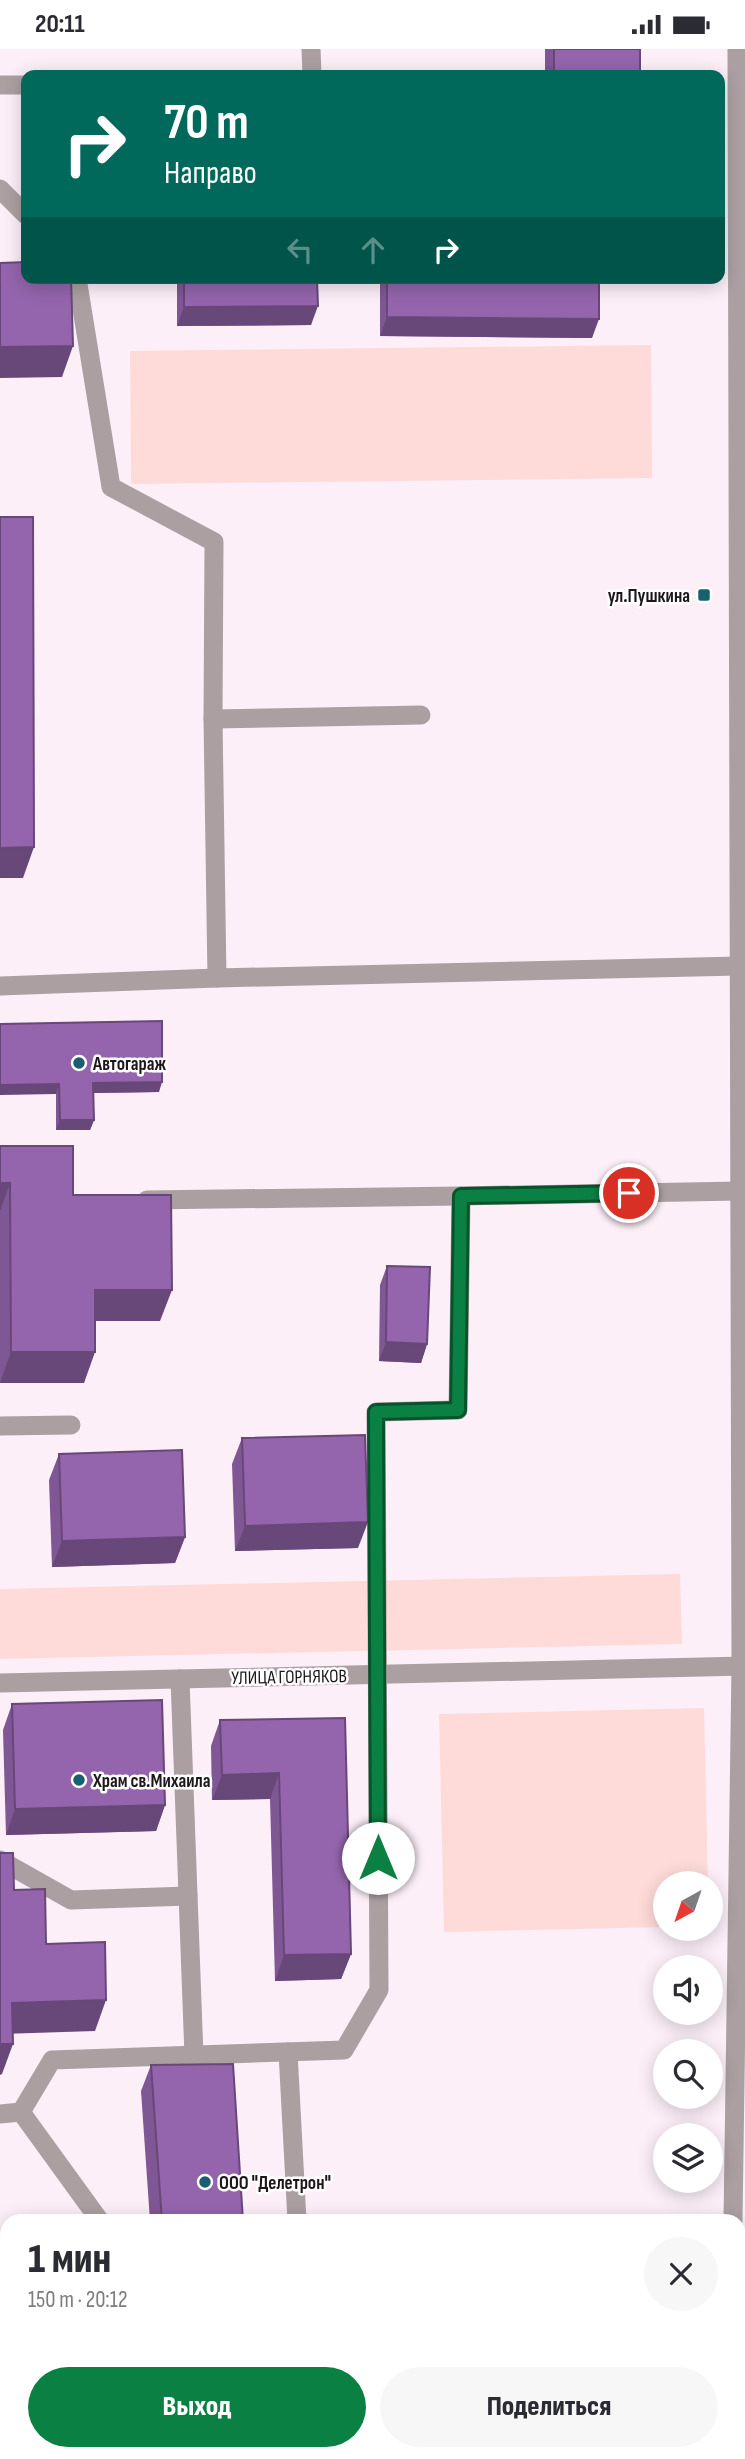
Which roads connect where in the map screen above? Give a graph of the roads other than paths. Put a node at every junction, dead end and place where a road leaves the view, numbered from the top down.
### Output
1 (311, 49) edge
2 (737, 49) edge
3 (312, 70) edge
4 (0, 85) edge
5 (21, 85) edge
6 (741, 107) edge
7 (0, 189) edge
8 (21, 210) edge
9 (78, 284) edge
10 (742, 538) edge
11 (421, 715) dead end
12 (213, 719) junction
13 (739, 966) junction
14 (217, 978) junction
15 (0, 986) edge
16 (742, 1107) edge
17 (740, 1191) junction
18 (461, 1196) junction
19 (122, 1200) edge
20 (71, 1425) dead end
21 (0, 1426) edge
22 (743, 1452) edge
23 (743, 1666) edge
24 (377, 1674) junction
25 (180, 1679) junction
26 (0, 1683) edge
27 (0, 1860) edge
28 (188, 1896) junction
29 (741, 1964) edge
30 (288, 2052) junction
31 (194, 2056) junction
32 (21, 2112) junction
33 (0, 2114) edge
34 (95, 2214) edge
35 (298, 2214) edge
36 (733, 2214) edge

1 - 3 street
2 - 6 street
4 - 5 street
6 - 10 street
7 - 8 street
9 - 12 street
10 - 13 street
11 - 12 street
12 - 14 street
13 - 14 street
13 - 16 street
14 - 15 street
16 - 17 street
17 - 18 street
17 - 22 street
18 - 19 street
18 - 24 street
20 - 21 street
22 - 23 street
23 - 24 street, УЛИЦА ГОРНЯКОВ
23 - 29 street
24 - 25 street, УЛИЦА ГОРНЯКОВ
24 - 30 street
25 - 26 street, УЛИЦА ГОРНЯКОВ
25 - 28 street
27 - 28 street
28 - 31 street
29 - 36 street
30 - 31 street
30 - 35 street
31 - 32 street
32 - 33 street
32 - 34 street

